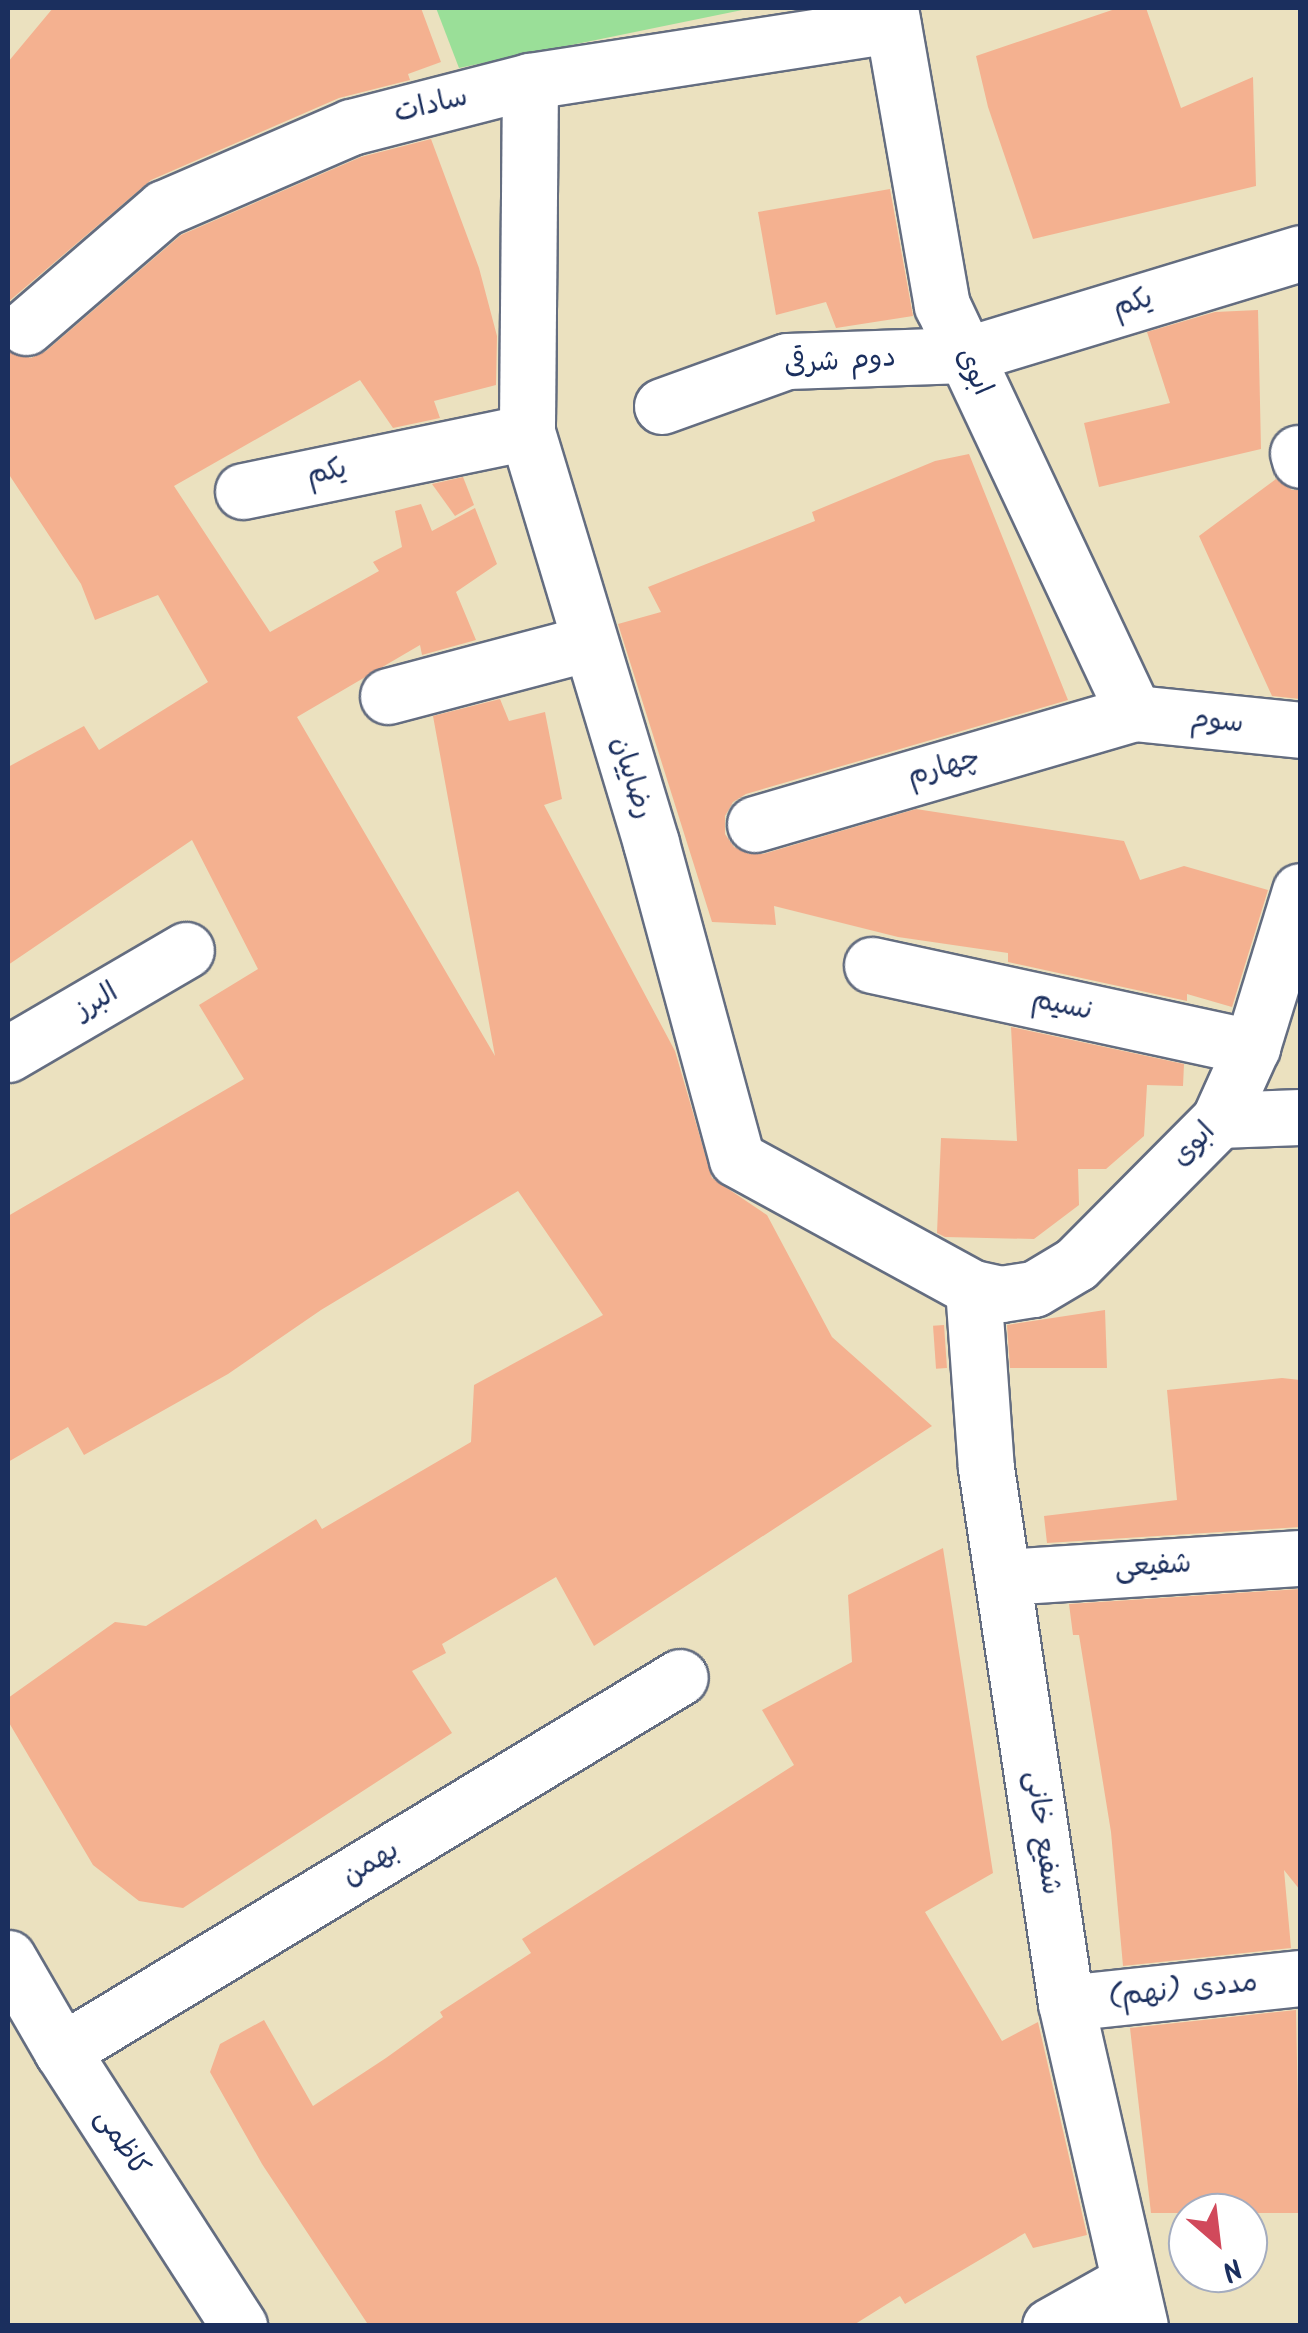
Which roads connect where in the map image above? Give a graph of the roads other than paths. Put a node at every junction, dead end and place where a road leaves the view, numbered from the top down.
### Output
1 (892, 16) edge
2 (530, 81) junction
3 (1300, 253) edge
4 (26, 328) dead end
5 (965, 355) junction
6 (662, 406) dead end
7 (527, 432) junction
8 (244, 491) dead end
9 (588, 643) junction
10 (388, 696) dead end
11 (1134, 713) junction
12 (1300, 730) edge
13 (756, 824) dead end
14 (1300, 892) edge
15 (186, 950) dead end
16 (872, 965) dead end
17 (1252, 1047) junction
18 (8, 1054) edge
19 (1300, 1118) edge
20 (1220, 1120) junction
21 (974, 1312) junction
22 (1300, 1558) edge
23 (1005, 1577) junction
24 (680, 1677) dead end
25 (8, 1958) edge
26 (1300, 1978) edge
27 (1066, 2003) junction
28 (62, 2051) junction
29 (1134, 2304) edge
30 (239, 2326) edge
31 (1050, 2326) edge

1 - 2 street, سادات
1 - 5 street, ابوی
2 - 4 street, سادات
2 - 7 street, رضاییان
3 - 5 street, یکم
5 - 6 street, دوم شرقی
5 - 11 street, ابوی
7 - 8 street, یکم
7 - 9 street, رضاییان
9 - 10 street
9 - 21 street, رضاییان
11 - 12 street, سوم
11 - 13 street, چهارم
14 - 17 street, ابوی
15 - 18 street, البرز
16 - 17 street, نسیم
17 - 20 street, ابوی
19 - 20 street
20 - 21 street, ابوی
21 - 23 street, شفیع خانی
22 - 23 street, شفیعی
23 - 27 street, شفیع خانی
24 - 28 street, بهمن
25 - 28 street, کاظمی
26 - 27 street, مددی (نهم)
27 - 29 street, شفیع خانی
28 - 30 street, کاظمی
29 - 31 street

